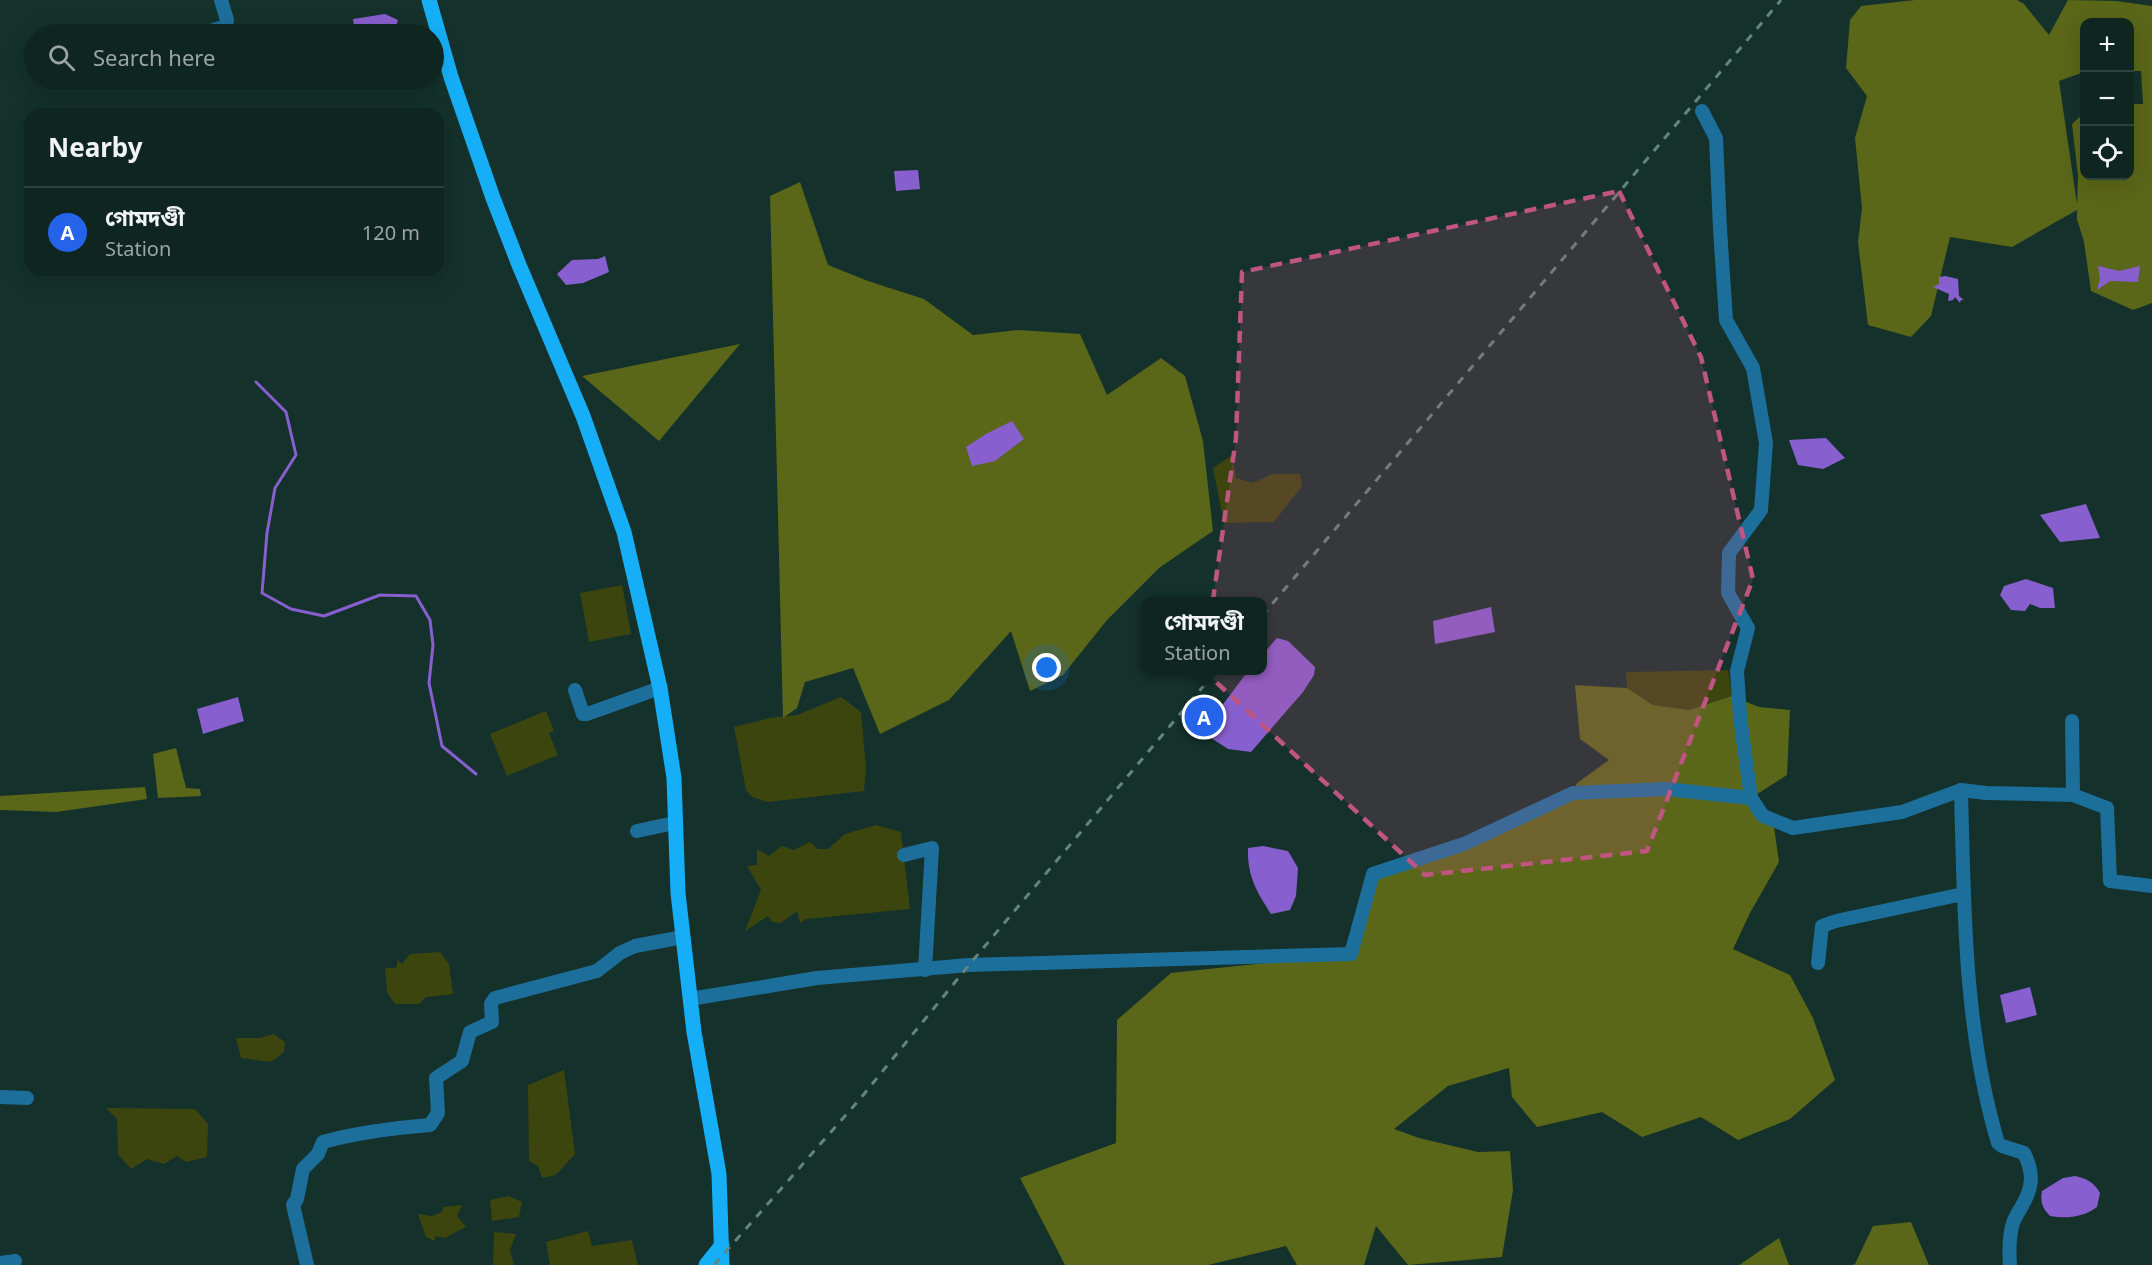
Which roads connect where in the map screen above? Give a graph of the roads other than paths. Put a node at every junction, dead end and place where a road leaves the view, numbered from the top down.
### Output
1 (221, 0) edge
2 (429, 0) edge
3 (226, 24) edge
4 (436, 24) edge
5 (444, 52) edge
6 (1702, 111) dead end
7 (660, 688) junction
8 (575, 690) dead end
9 (2072, 721) dead end
10 (1961, 790) junction
11 (2073, 795) junction
12 (1751, 798) junction
13 (674, 823) junction
14 (637, 831) dead end
15 (904, 855) dead end
16 (2152, 886) edge
17 (1964, 894) junction
18 (683, 937) junction
19 (1818, 963) dead end
20 (925, 970) junction
21 (690, 999) junction
22 (0, 1097) edge
23 (27, 1098) dead end
24 (722, 1245) junction
25 (15, 1261) dead end
26 (0, 1263) edge
27 (307, 1265) edge
28 (705, 1265) edge
29 (722, 1265) edge
30 (2010, 1265) edge

1 - 3 street
2 - 4 main road
5 - 7 main road
6 - 12 street
7 - 8 street
7 - 13 main road
9 - 11 street
10 - 11 street
10 - 12 street
10 - 17 street
11 - 16 street
12 - 20 street
13 - 14 street
13 - 18 main road
15 - 20 street
17 - 19 street
17 - 30 street
18 - 21 main road
18 - 27 street
20 - 21 street
21 - 24 main road
22 - 23 street
24 - 28 main road
24 - 29 main road
25 - 26 street

